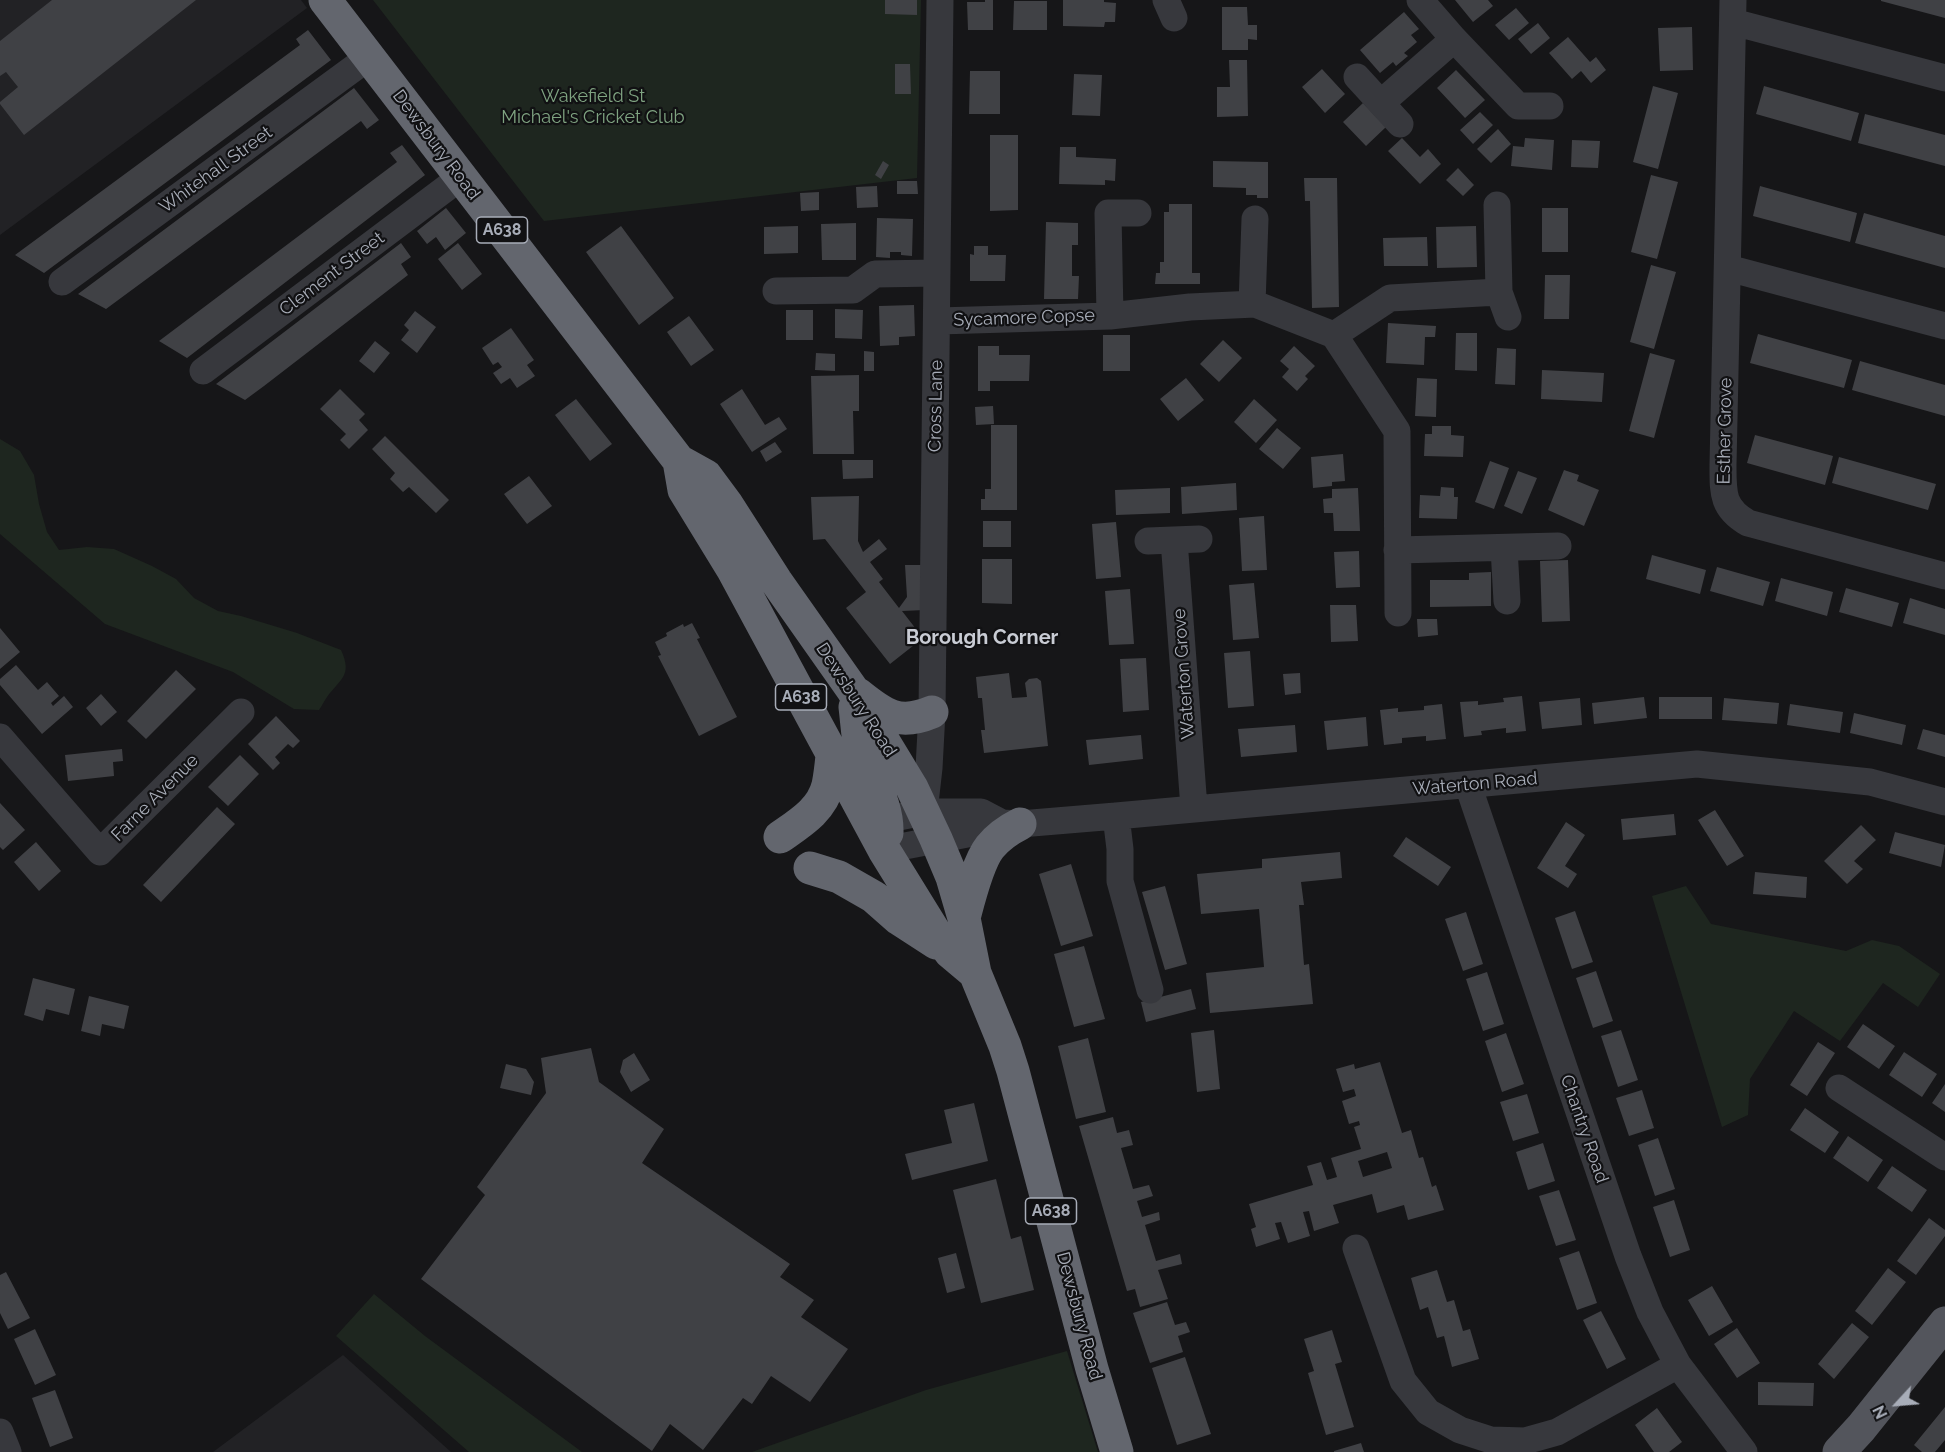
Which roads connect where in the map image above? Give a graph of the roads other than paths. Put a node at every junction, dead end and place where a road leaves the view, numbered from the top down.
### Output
1 (325, 0) edge
2 (940, 0) edge
3 (1420, 0) edge
4 (1733, 11) edge
5 (1454, 39) junction
6 (369, 57) junction
7 (1357, 77) dead end
8 (1945, 78) edge
9 (1382, 103) junction
10 (1550, 106) dead end
11 (1400, 124) dead end
12 (461, 177) junction
13 (1497, 205) dead end
14 (1138, 213) dead end
15 (1255, 219) dead end
16 (1728, 268) junction
17 (937, 273) junction
18 (62, 282) dead end
19 (793, 284) dead end
20 (1498, 292) junction
21 (1252, 304) junction
22 (1110, 316) junction
23 (1508, 317) dead end
24 (938, 321) junction
25 (1945, 326) edge
26 (1334, 335) junction
27 (203, 371) dead end
28 (679, 461) junction
29 (1174, 540) dead end
30 (1558, 546) dead end
31 (1504, 548) junction
32 (1397, 550) junction
33 (1945, 576) edge
34 (1507, 601) dead end
35 (1398, 613) dead end
36 (852, 689) junction
37 (241, 712) dead end
38 (932, 712) junction
39 (0, 737) edge
40 (832, 756) junction
41 (1468, 785) junction
42 (1945, 802) edge
43 (1194, 808) junction
44 (1116, 816) junction
45 (1011, 823) junction
46 (880, 831) junction
47 (925, 831) junction
48 (780, 837) dead end
49 (810, 868) dead end
50 (964, 918) junction
51 (950, 952) junction
52 (975, 973) junction
53 (1150, 990) dead end
54 (1839, 1088) dead end
55 (1945, 1157) edge
56 (1356, 1248) dead end
57 (1945, 1323) edge
58 (1678, 1365) junction
59 (0, 1432) edge
60 (8, 1452) edge
61 (1117, 1452) edge
62 (1744, 1452) edge
63 (1839, 1452) edge

1 - 6 highway, Dewsbury Road / A638
2 - 17 street, Cross Lane
3 - 5 street
4 - 8 street, Esther Grove
4 - 16 street, Esther Grove
5 - 9 street
5 - 10 street
6 - 12 highway, Dewsbury Road / A638
6 - 18 street, Whitehall Street
7 - 9 street
9 - 11 street
12 - 27 street, Clement Street
12 - 28 highway, Dewsbury Road / A638
13 - 20 street
14 - 22 street, Sycamore Copse
15 - 21 street
16 - 25 street
16 - 33 street, Esther Grove
17 - 19 street
17 - 24 street, Cross Lane
20 - 23 street
20 - 26 street
21 - 22 street, Sycamore Copse
21 - 26 street, Sycamore Copse
22 - 24 street, Sycamore Copse
24 - 38 street, Cross Lane
26 - 32 street
28 - 36 highway, Dewsbury Road / A638
28 - 40 highway, Dewsbury Road / A638
29 - 43 street, Waterton Grove
30 - 31 street
31 - 32 street
31 - 34 street
32 - 35 street
36 - 38 highway
36 - 46 highway
36 - 47 highway, Dewsbury Road / A638
37 - 39 street, Farne Avenue
38 - 47 street, Cross Lane
40 - 46 highway, Dewsbury Road / A638
40 - 48 highway
41 - 42 street, Waterton Road
41 - 43 street, Waterton Road
41 - 58 street, Chantry Road
43 - 44 street, Waterton Road
44 - 45 street, Waterton Road
44 - 53 street
45 - 47 street, Waterton Road
45 - 50 highway
46 - 47 street, Waterton Road
46 - 51 highway, Dewsbury Road / A638
47 - 50 highway, Dewsbury Road / A638
47 - 51 highway
49 - 51 highway
50 - 52 highway, Dewsbury Road / A638
51 - 52 highway, Dewsbury Road / A638
52 - 61 highway, Dewsbury Road / A638
54 - 55 street
56 - 58 street
57 - 63 main road
58 - 62 street, Chantry Road
59 - 60 street

